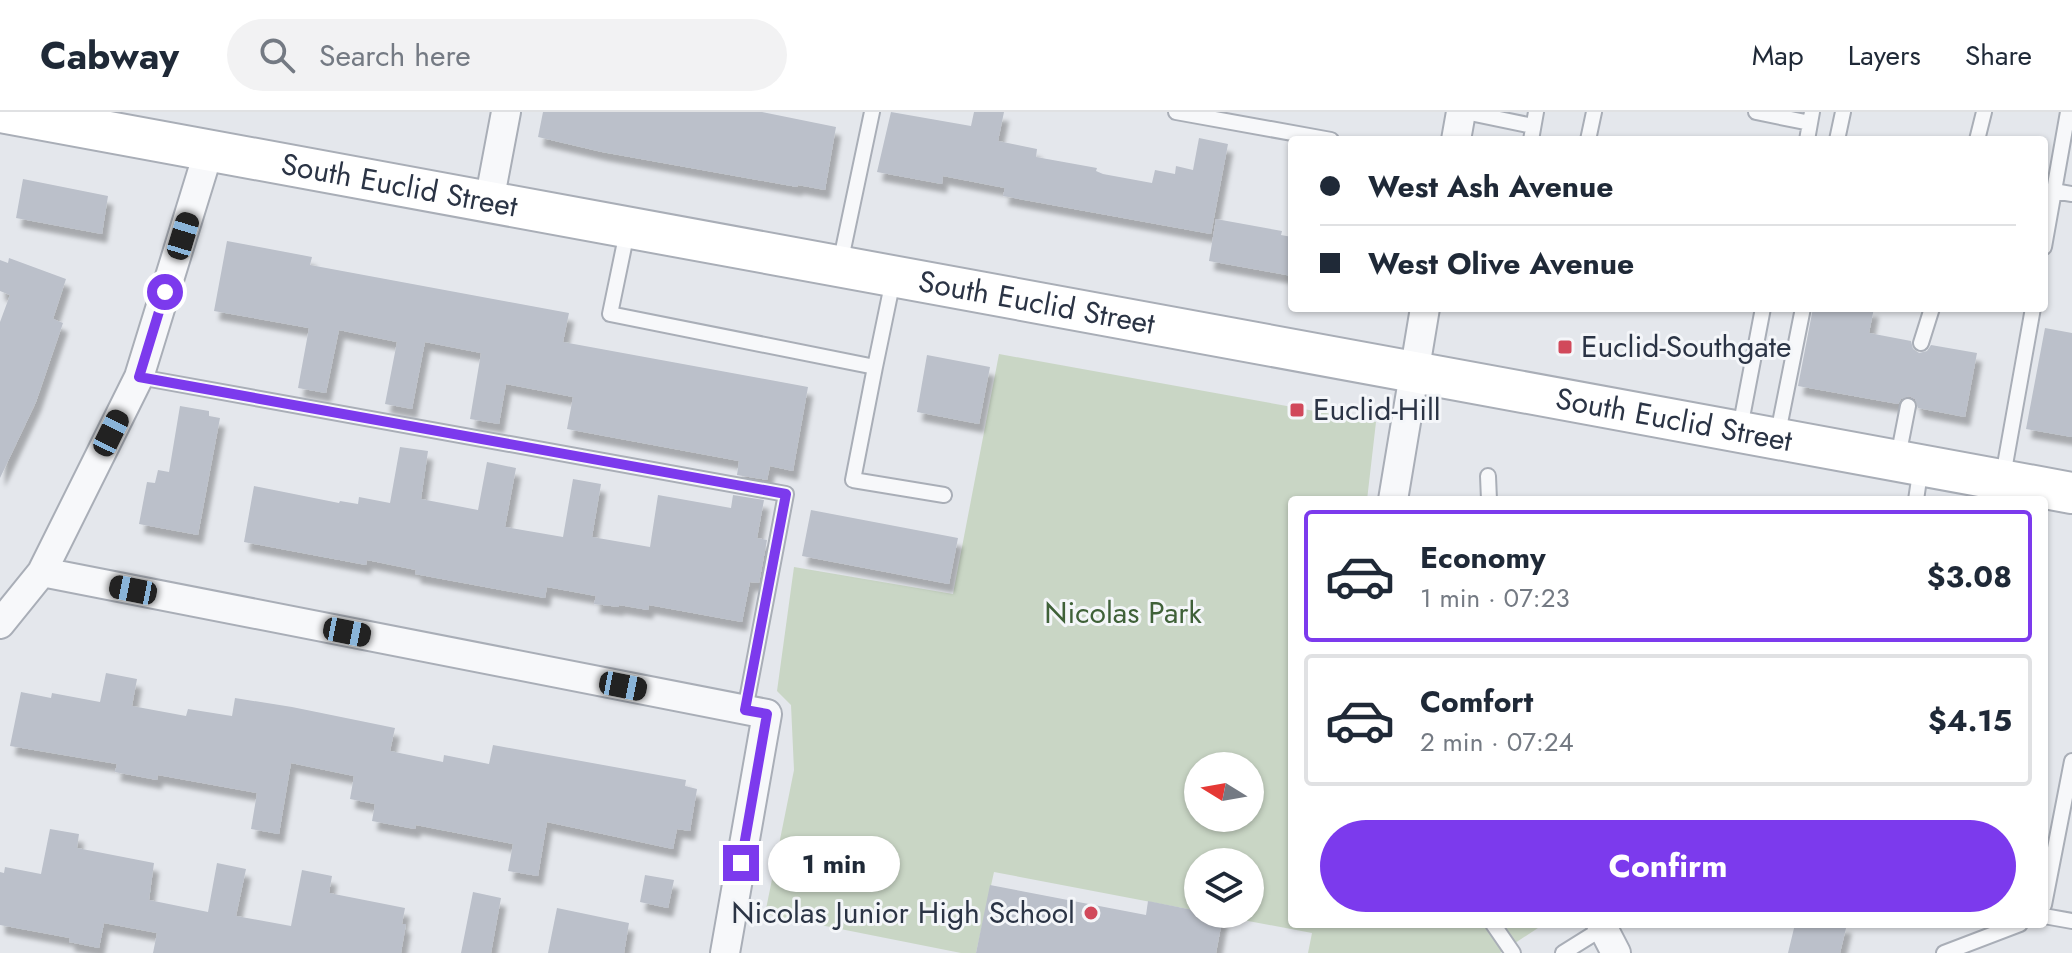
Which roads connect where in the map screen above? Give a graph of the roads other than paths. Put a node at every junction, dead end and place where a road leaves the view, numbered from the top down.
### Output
1 (506, 112) edge
2 (872, 112) edge
3 (1176, 112) edge
4 (1463, 112) edge
5 (1594, 112) edge
6 (1756, 112) edge
7 (1843, 112) edge
8 (1984, 112) edge
9 (2068, 112) edge
10 (14, 115) edge
11 (1811, 118) edge
12 (1534, 126) edge
13 (1309, 136) edge
14 (1457, 136) edge
15 (1589, 136) edge
16 (1838, 136) edge
17 (1978, 136) edge
18 (209, 150) junction
19 (2054, 191) junction
20 (2072, 194) edge
21 (489, 202) junction
22 (2048, 225) edge
23 (628, 227) junction
24 (839, 266) junction
25 (894, 276) junction
26 (1424, 312) edge
27 (1763, 312) edge
28 (1802, 312) edge
29 (1931, 312) edge
30 (2032, 312) edge
31 (1921, 343) dead end
32 (875, 367) junction
33 (1413, 372) junction
34 (139, 377) junction
35 (1908, 406) dead end
36 (1758, 435) junction
37 (1488, 476) dead end
38 (1911, 476) edge
39 (2003, 481) junction
40 (2072, 493) edge
41 (944, 495) dead end
42 (1394, 496) edge
43 (1489, 496) edge
44 (42, 572) junction
45 (0, 624) edge
46 (756, 712) junction
47 (2072, 761) edge
48 (2048, 884) edge
49 (2048, 917) edge
50 (2072, 921) edge
51 (1496, 928) edge
52 (2010, 928) edge
53 (1607, 932) edge
54 (725, 953) edge
55 (1513, 953) edge
56 (1563, 953) edge
57 (1944, 953) edge

1 - 21 street
2 - 24 lane
3 - 13 lane
4 - 12 lane
4 - 14 street
5 - 15 lane
6 - 11 lane
7 - 16 lane
8 - 17 lane
9 - 19 lane
10 - 18 main road, South Euclid Street
18 - 21 main road, South Euclid Street
18 - 34 street
19 - 20 lane
19 - 22 lane
21 - 23 main road, South Euclid Street
23 - 24 main road, South Euclid Street
23 - 32 lane
24 - 25 main road, South Euclid Street
25 - 32 lane
25 - 33 main road, South Euclid Street
26 - 33 street
27 - 36 lane
28 - 36 lane
29 - 31 lane
30 - 39 lane
32 - 41 lane
33 - 36 main road, South Euclid Street
33 - 42 street
34 - 44 street
34 - 46 lane
35 - 38 lane
36 - 38 main road, South Euclid Street
37 - 43 lane
38 - 39 main road, South Euclid Street
39 - 40 main road, South Euclid Street
44 - 45 street
44 - 46 street
46 - 54 street
47 - 48 lane
49 - 50 lane
51 - 55 lane
52 - 57 lane
53 - 56 lane

